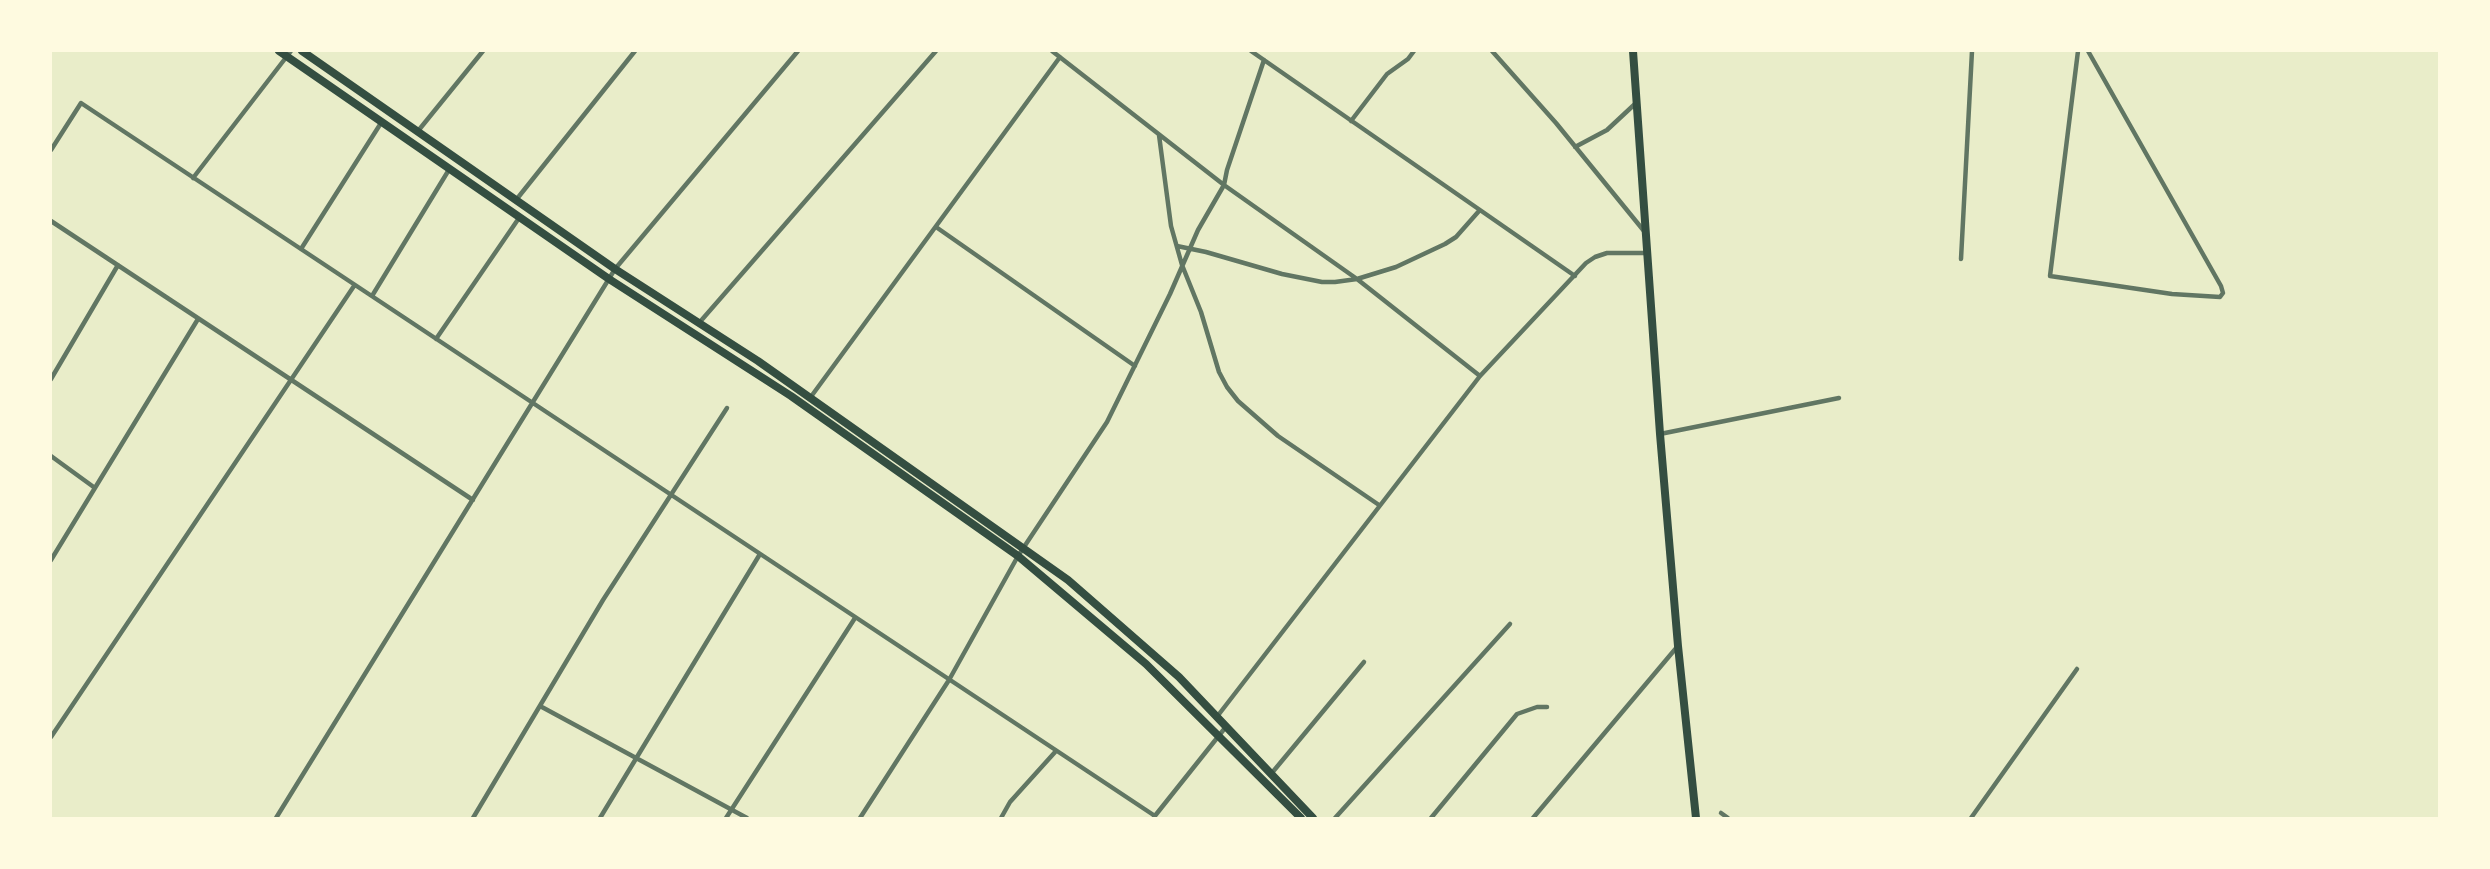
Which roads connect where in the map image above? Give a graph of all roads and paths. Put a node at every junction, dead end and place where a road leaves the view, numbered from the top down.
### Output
1 (280, 51) edge
2 (302, 51) edge
3 (483, 51) edge
4 (635, 51) edge
5 (798, 51) edge
6 (936, 51) edge
7 (1052, 51) edge
8 (1251, 51) edge
9 (1414, 51) edge
10 (1492, 51) edge
11 (1633, 51) edge
12 (1972, 51) edge
13 (2078, 51) edge
14 (2088, 51) edge
15 (289, 54) edge
16 (1060, 58) junction
17 (1264, 60) junction
18 (1637, 102) junction
19 (1351, 121) junction
20 (381, 123) junction
21 (418, 131) junction
22 (1159, 134) junction
23 (1575, 147) junction
24 (51, 150) edge
25 (450, 168) junction
26 (193, 178) junction
27 (1224, 185) junction
28 (516, 200) junction
29 (1479, 211) junction
30 (519, 218) junction
31 (51, 221) edge
32 (936, 227) junction
33 (1647, 234) junction
34 (1177, 246) junction
35 (301, 249) junction
36 (1189, 249) junction
37 (1647, 253) junction
38 (1961, 259) dead end
39 (118, 265) junction
40 (1182, 265) junction
41 (615, 269) junction
42 (1575, 276) junction
43 (609, 279) junction
44 (1356, 279) junction
45 (354, 286) junction
46 (372, 296) junction
47 (198, 318) junction
48 (699, 323) junction
49 (436, 339) junction
50 (1135, 366) junction
51 (1480, 376) junction
52 (51, 379) edge
53 (291, 380) junction
54 (810, 398) junction
55 (1839, 398) dead end
56 (532, 403) junction
57 (728, 408) dead end
58 (1660, 434) junction
59 (51, 456) edge
60 (95, 488) junction
61 (671, 495) junction
62 (473, 500) junction
63 (1379, 505) junction
64 (1022, 548) junction
65 (760, 554) junction
66 (1018, 556) junction
67 (51, 560) edge
68 (855, 618) junction
69 (1510, 624) dead end
70 (1678, 646) junction
71 (1364, 662) dead end
72 (2077, 669) dead end
73 (949, 680) junction
74 (540, 706) junction
75 (1547, 707) dead end
76 (1216, 718) junction
77 (1225, 728) junction
78 (1218, 736) junction
79 (51, 737) edge
80 (1056, 751) junction
81 (635, 757) junction
82 (1271, 774) junction
83 (731, 809) junction
84 (1721, 813) dead end
85 (1154, 817) edge
86 (276, 818) edge
87 (473, 818) edge
88 (600, 818) edge
89 (726, 818) edge
90 (747, 818) edge
91 (860, 818) edge
92 (1001, 818) edge
93 (1301, 818) edge
94 (1313, 818) edge
95 (1335, 818) edge
96 (1431, 818) edge
97 (1533, 818) edge
98 (1696, 818) edge
99 (1728, 818) edge
100 (1971, 818) edge

1 - 15 main road
2 - 21 main road
3 - 21 street
4 - 28 street
5 - 41 street
6 - 48 street
7 - 16 street
8 - 17 street
9 - 19 street
10 - 23 street
11 - 18 main road
12 - 38 street
13 - 14 street
15 - 20 main road
15 - 26 street
16 - 22 street
16 - 32 street
17 - 19 street
17 - 27 street
18 - 23 street
18 - 33 main road
19 - 29 street
20 - 25 main road
20 - 35 street
21 - 28 main road
22 - 27 street
22 - 34 street
23 - 33 street
24 - 26 street
25 - 30 main road
25 - 46 street
26 - 35 street
27 - 36 street
27 - 44 street
28 - 41 main road
29 - 42 street
29 - 44 street
30 - 43 main road
30 - 49 street
31 - 39 street
32 - 50 street
32 - 54 street
33 - 37 main road
34 - 36 street
34 - 40 street
35 - 45 street
36 - 40 street
36 - 44 street
37 - 42 street
37 - 58 main road
39 - 47 street
39 - 52 street
40 - 50 street
40 - 63 street
41 - 43 street
41 - 48 main road
42 - 51 street
43 - 56 street
43 - 66 main road
44 - 51 street
45 - 46 street
45 - 53 street
46 - 49 street
47 - 53 street
47 - 60 street
48 - 54 main road
49 - 56 street
50 - 64 street
51 - 63 street
53 - 62 street
53 - 79 street
54 - 64 main road
55 - 58 street
56 - 61 street
56 - 62 street
57 - 61 street
58 - 70 main road
59 - 60 street
60 - 67 street
61 - 65 street
61 - 74 street
62 - 86 street
63 - 76 street
64 - 66 street
64 - 76 main road
65 - 68 street
65 - 81 street
66 - 73 street
66 - 78 main road
68 - 73 street
68 - 83 street
69 - 95 street
70 - 97 street
70 - 98 main road
71 - 82 street
72 - 100 street
73 - 80 street
73 - 91 street
74 - 81 street
74 - 87 street
75 - 96 street
76 - 77 main road
77 - 78 street
77 - 82 main road
78 - 85 street
78 - 93 main road
80 - 85 street
80 - 92 street
81 - 83 street
81 - 88 street
82 - 94 main road
83 - 89 street
83 - 90 street
84 - 99 street

